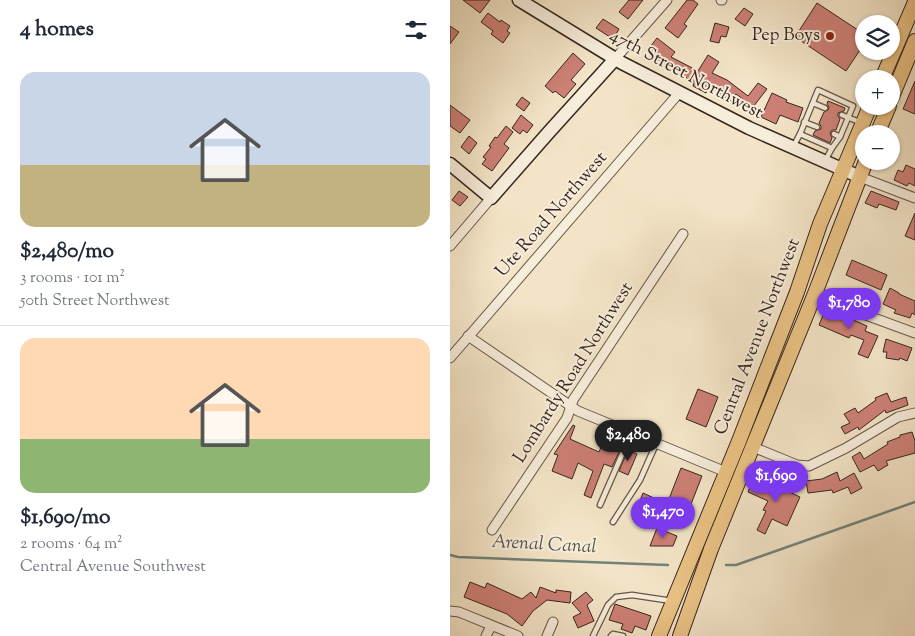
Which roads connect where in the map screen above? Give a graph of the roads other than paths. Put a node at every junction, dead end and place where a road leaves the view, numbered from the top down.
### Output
1 (519, 0) edge
2 (667, 0) edge
3 (915, 2) edge
4 (915, 41) edge
5 (615, 59) junction
6 (911, 61) edge
7 (886, 70) edge
8 (900, 82) edge
9 (680, 93) junction
10 (813, 103) junction
11 (825, 108) dead end
12 (842, 115) dead end
13 (866, 115) edge
14 (848, 118) junction
15 (804, 122) junction
16 (863, 124) junction
17 (817, 127) dead end
18 (800, 134) junction
19 (834, 134) dead end
20 (840, 137) junction
21 (793, 148) junction
22 (832, 148) junction
23 (824, 162) junction
24 (450, 164) edge
25 (863, 170) edge
26 (843, 171) junction
27 (860, 177) junction
28 (491, 198) junction
29 (915, 198) edge
30 (683, 234) dead end
31 (450, 246) edge
32 (814, 296) junction
33 (915, 333) edge
34 (468, 336) junction
35 (450, 358) edge
36 (570, 406) junction
37 (915, 413) edge
38 (631, 434) junction
39 (656, 444) junction
40 (753, 447) junction
41 (726, 472) junction
42 (600, 505) dead end
43 (613, 522) dead end
44 (492, 530) dead end
45 (673, 602) junction
46 (450, 611) edge
47 (553, 622) dead end
48 (491, 626) junction
49 (486, 636) edge
50 (518, 636) edge
51 (547, 636) edge
52 (592, 636) edge
53 (610, 636) edge
54 (623, 636) edge
55 (659, 636) edge
56 (680, 636) edge

1 - 5 street, 47th Street Northwest
2 - 5 street
3 - 7 main road
4 - 6 main road
5 - 9 street, 47th Street Northwest
5 - 28 street
6 - 8 main road
9 - 21 street, 47th Street Northwest
9 - 34 street, Ute Road Northwest
10 - 11 lane
10 - 14 lane
10 - 15 lane
12 - 14 lane
13 - 16 main road, Central Avenue Northwest
14 - 16 lane
14 - 20 lane
15 - 17 lane
15 - 18 lane
16 - 26 main road, Central Avenue Northwest
18 - 21 lane
18 - 22 lane
19 - 20 lane
20 - 22 lane
21 - 23 street, 47th Street Northwest
22 - 23 lane
23 - 26 street, 47th Street Northwest
24 - 28 street
25 - 27 main road
26 - 27 street, 47th Street Northwest
26 - 41 main road, Central Avenue Northwest
27 - 29 street
27 - 32 main road
28 - 31 street
30 - 36 street, Lombardy Road Northwest
32 - 33 street
32 - 40 main road
34 - 35 street, Ute Road Northwest
34 - 36 street
36 - 38 street
36 - 44 street, Lombardy Road Northwest
37 - 40 street
38 - 39 street
38 - 42 lane
39 - 41 street
39 - 43 lane
40 - 56 main road
41 - 45 main road, Central Avenue Northwest
45 - 52 lane
45 - 55 main road, Central Avenue Northwest
46 - 48 street
47 - 51 street
48 - 49 street
48 - 50 street
53 - 54 lane

